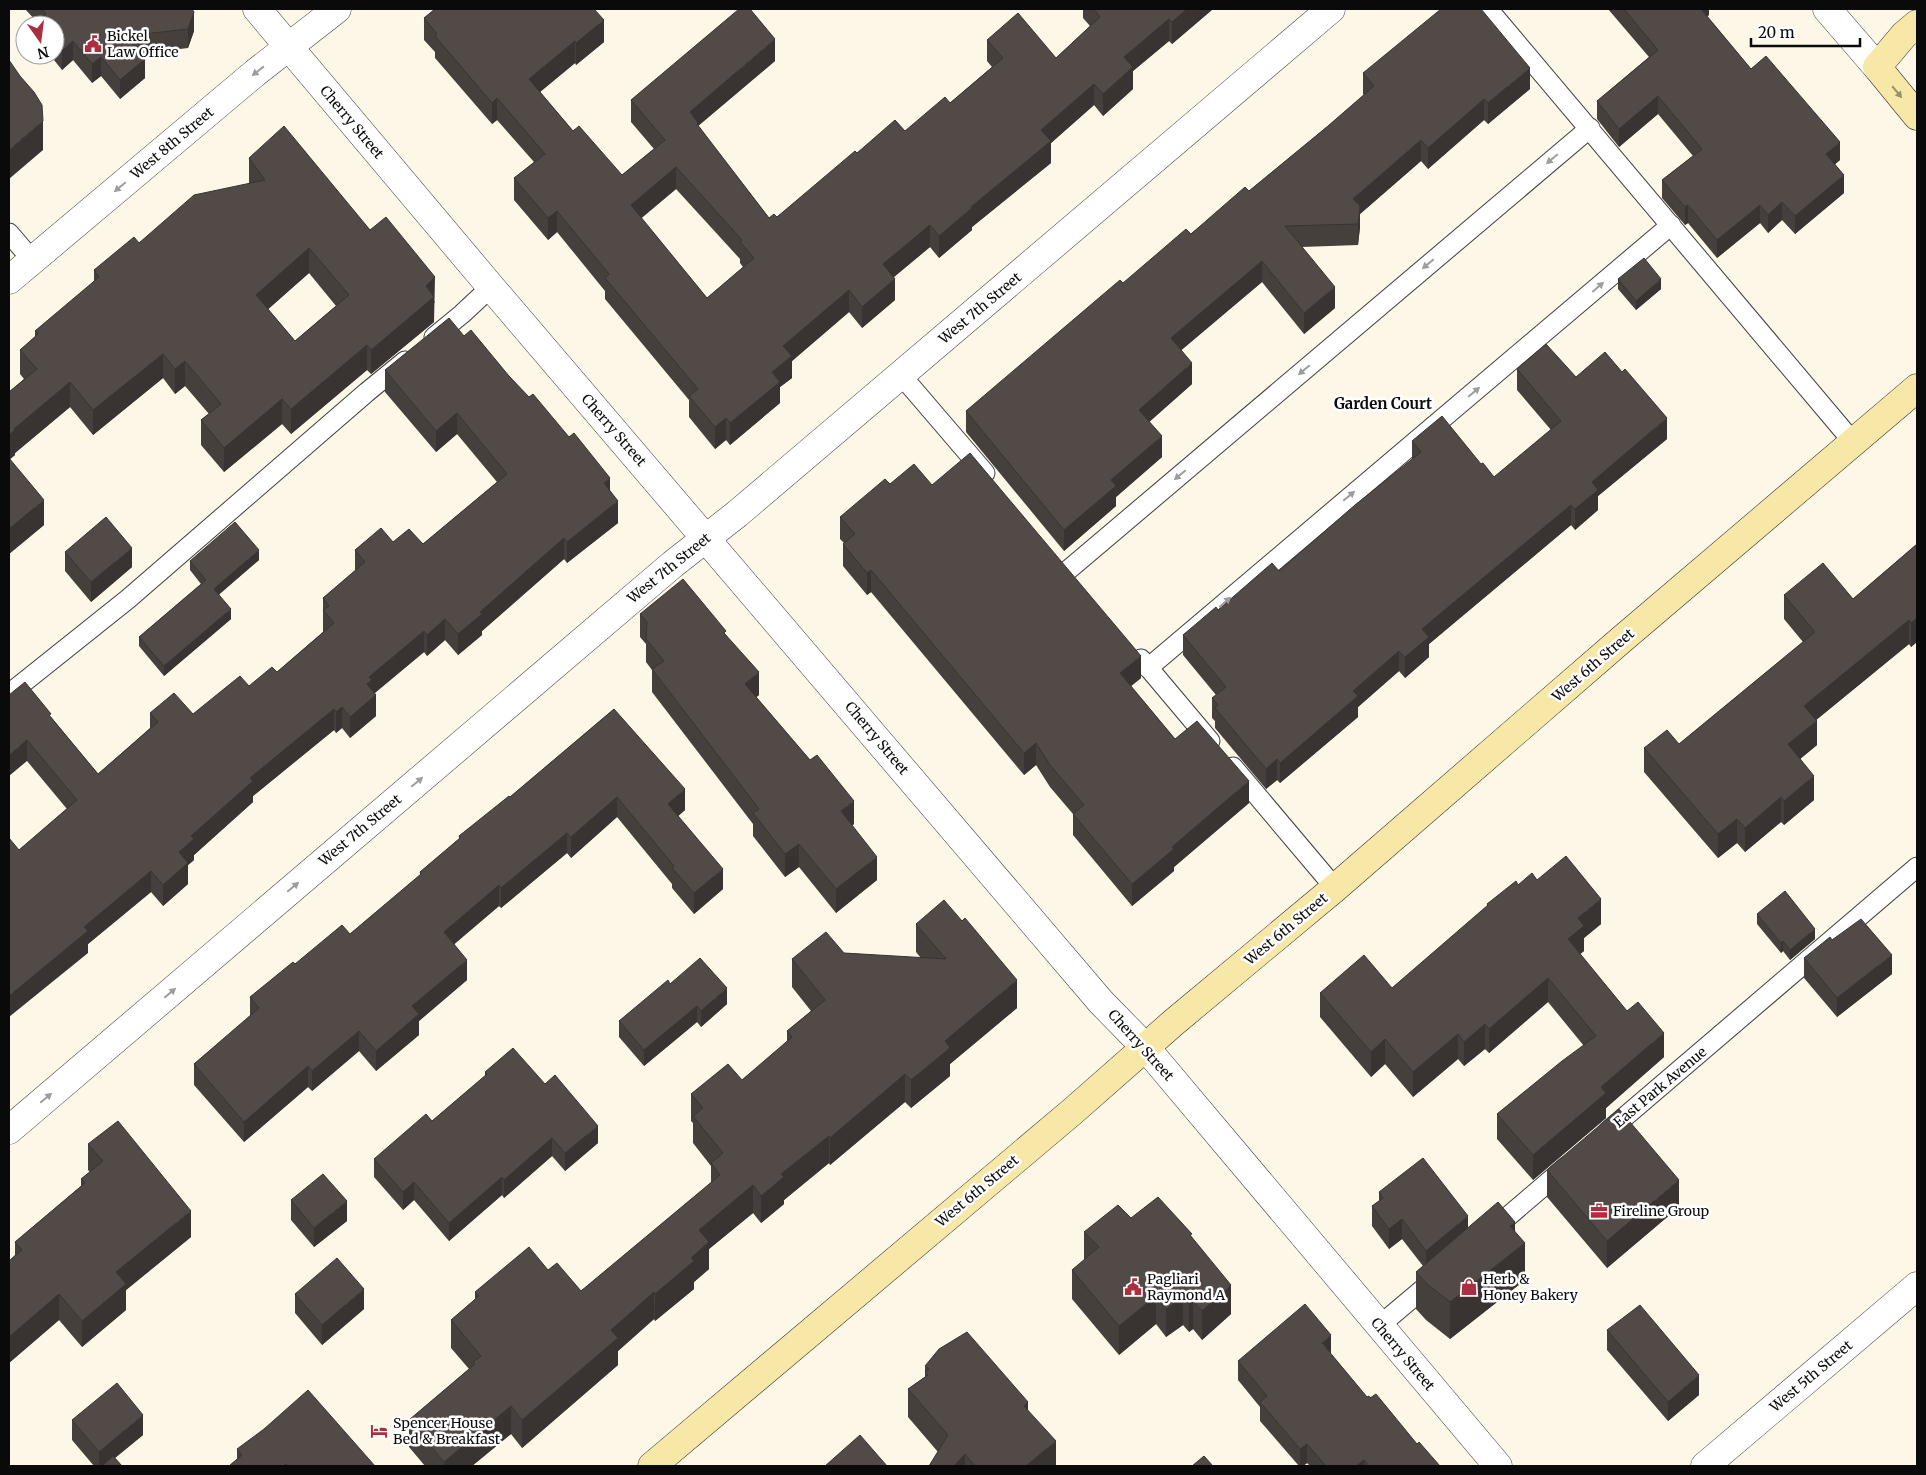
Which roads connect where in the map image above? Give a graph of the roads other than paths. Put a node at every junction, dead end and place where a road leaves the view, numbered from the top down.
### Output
1 (257, 9) edge
2 (338, 9) edge
3 (1331, 9) edge
4 (1488, 9) edge
5 (1827, 9) edge
6 (1917, 24) edge
7 (289, 47) junction
8 (1876, 67) junction
9 (1917, 116) edge
10 (1590, 128) junction
11 (1671, 225) junction
12 (9, 233) edge
13 (32, 260) junction
14 (9, 280) edge
15 (491, 287) junction
16 (901, 375) junction
17 (1917, 388) edge
18 (1853, 442) junction
19 (993, 483) edge
20 (706, 538) junction
21 (1054, 557) edge
22 (1067, 572) junction
23 (1079, 586) edge
24 (1130, 646) edge
25 (1148, 668) junction
26 (9, 694) edge
27 (1917, 867) edge
28 (1336, 888) junction
29 (1146, 1048) junction
30 (9, 1130) edge
31 (1476, 1244) edge
32 (1446, 1270) edge
33 (1917, 1286) edge
34 (1380, 1326) junction
35 (652, 1466) edge
36 (1498, 1466) edge
37 (1705, 1466) edge

1 - 7 street, Cherry Street
2 - 7 street, West 8th Street
3 - 16 street, West 7th Street
4 - 10 lane
5 - 8 street
6 - 8 main road
7 -> 13 street, West 8th Street
7 - 15 street, Cherry Street
8 -> 9 main road
10 - 11 lane
10 -> 22 lane
11 - 18 lane
25 -> 11 lane
12 - 13 lane
13 - 14 street, West 8th Street
15 - 20 street, Cherry Street
15 - 26 lane
16 - 19 lane
16 - 20 street, West 7th Street
17 - 18 main road, West 6th Street
18 - 28 main road, West 6th Street
20 - 29 street, Cherry Street
30 -> 20 street, West 7th Street
21 - 22 lane
22 - 23 lane
24 - 25 lane
25 - 28 lane
27 - 31 lane, East Park Avenue
28 - 29 main road, West 6th Street
29 - 34 street, Cherry Street
29 - 35 main road, West 6th Street
32 - 34 lane
33 - 37 street, West 5th Street
34 - 36 street, Cherry Street

